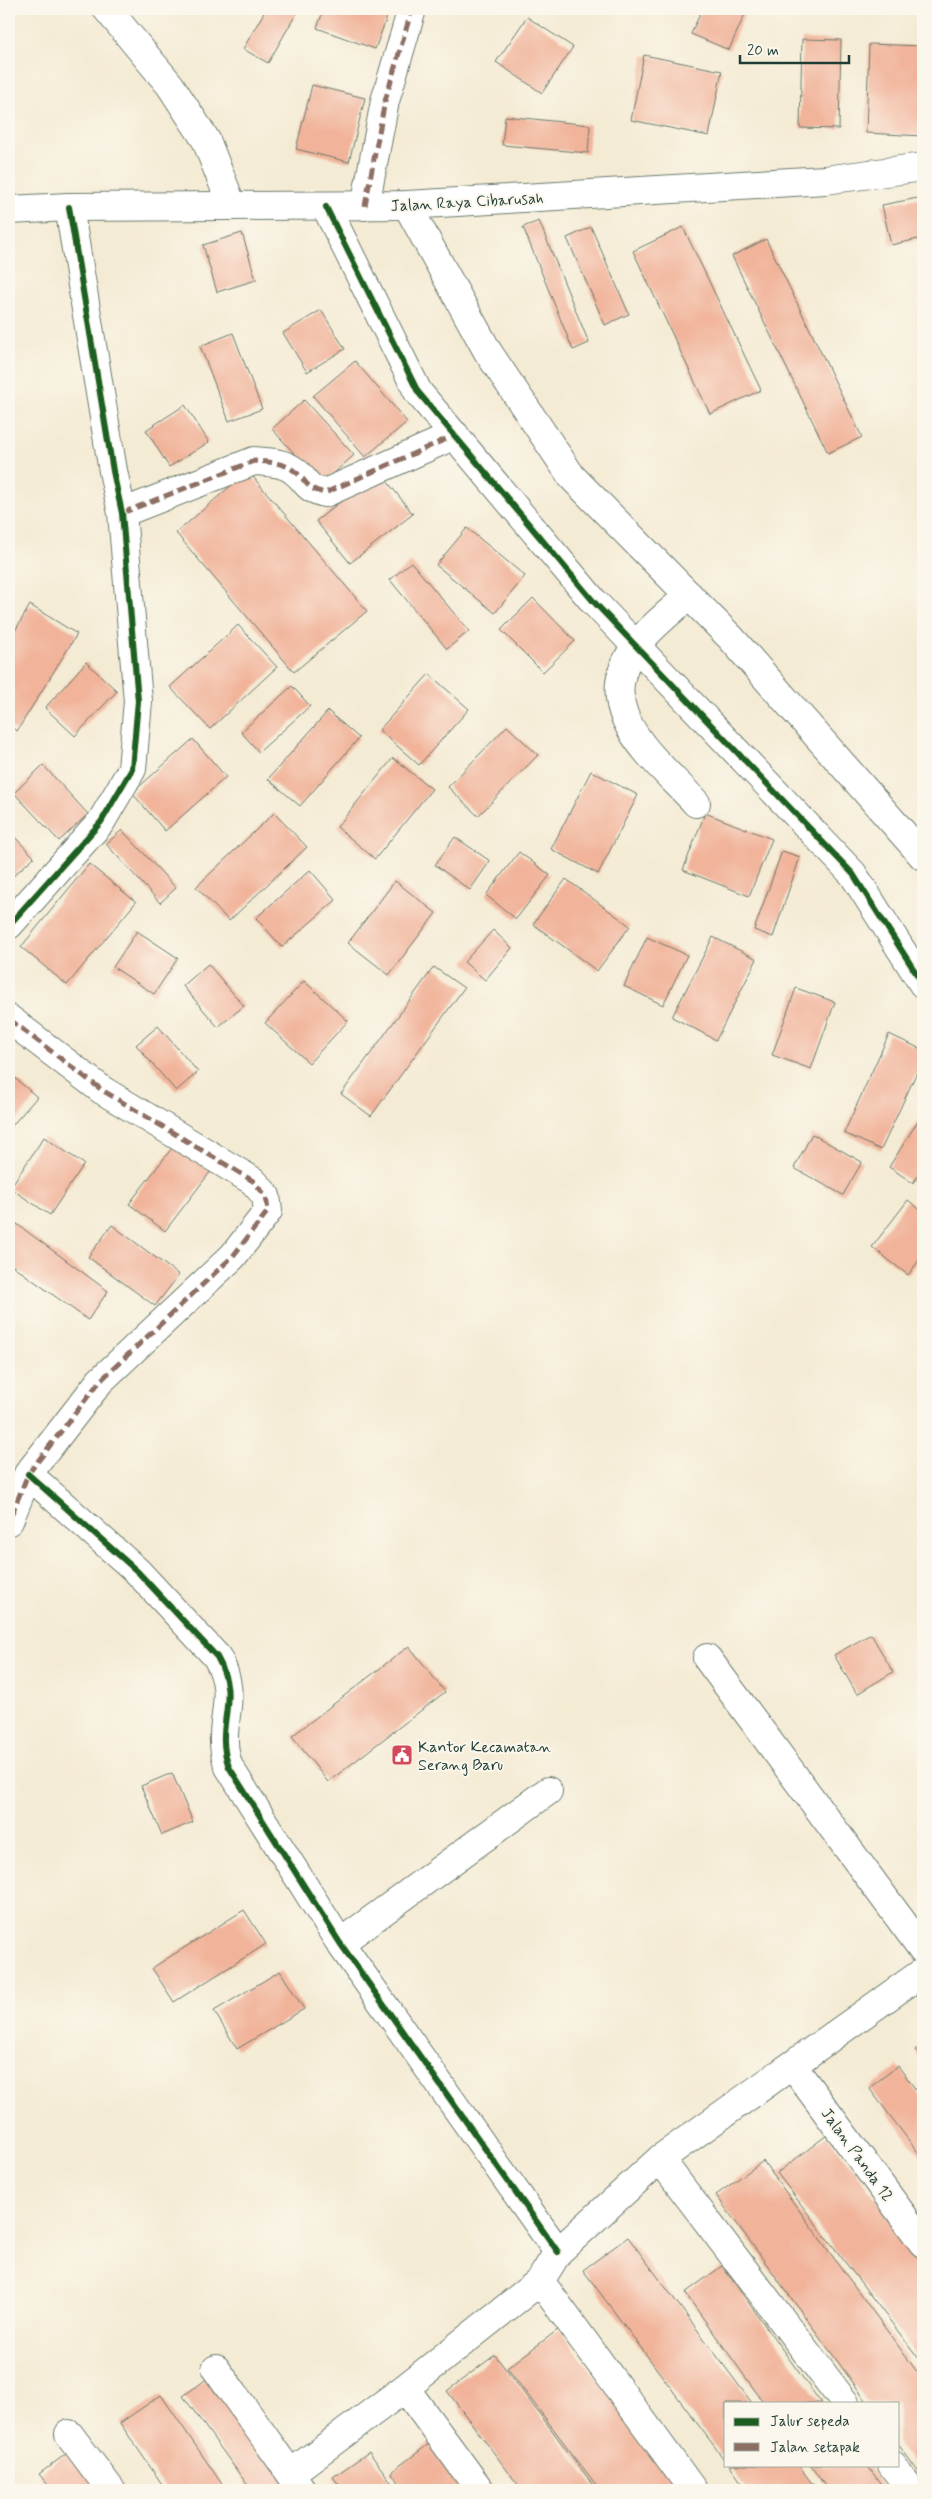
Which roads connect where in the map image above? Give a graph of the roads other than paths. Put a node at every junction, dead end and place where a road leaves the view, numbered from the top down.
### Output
1 (107, 9) edge
2 (412, 9) edge
3 (923, 167) edge
4 (407, 205) junction
5 (232, 206) junction
6 (365, 206) junction
7 (69, 207) junction
8 (326, 207) junction
9 (9, 210) edge
10 (455, 435) junction
11 (122, 513) junction
12 (689, 595) junction
13 (636, 646) junction
14 (696, 803) dead end
15 (923, 856) edge
16 (9, 925) edge
17 (923, 984) edge
18 (9, 1019) edge
19 (28, 1474) junction
20 (9, 1521) edge
21 (707, 1658) dead end
22 (548, 1791) dead end
23 (340, 1943) junction
24 (923, 1950) edge
25 (923, 1972) edge
26 (792, 2065) junction
27 (660, 2159) junction
28 (923, 2243) edge
29 (558, 2252) junction
30 (540, 2281) junction
31 (216, 2369) dead end
32 (405, 2388) junction
33 (843, 2402) edge
34 (69, 2434) dead end
35 (893, 2466) edge
36 (296, 2482) edge
37 (111, 2490) edge
38 (480, 2490) edge
39 (693, 2490) edge
40 (911, 2490) edge

1 - 5 street
2 - 6 street
3 - 4 street, Jalan Raya Cibarusah
4 - 6 street, Jalan Raya Cibarusah
4 - 12 street
5 - 7 street, Jalan Raya Cibarusah
5 - 8 street, Jalan Raya Cibarusah
6 - 8 street, Jalan Raya Cibarusah
7 - 9 street, Jalan Raya Cibarusah
7 - 11 street
8 - 10 street
10 - 11 street
10 - 13 street
11 - 16 street
12 - 13 street
12 - 15 street
13 - 14 street
13 - 17 street
18 - 19 street
19 - 20 street
19 - 23 street
21 - 24 street
22 - 23 street
23 - 29 street
25 - 26 street
26 - 27 street
26 - 28 street, Jalan Panda 12
27 - 29 street
27 - 33 street
29 - 30 street
30 - 32 street
30 - 39 street
31 - 36 street
32 - 36 street
32 - 38 street
34 - 37 street
35 - 40 street

